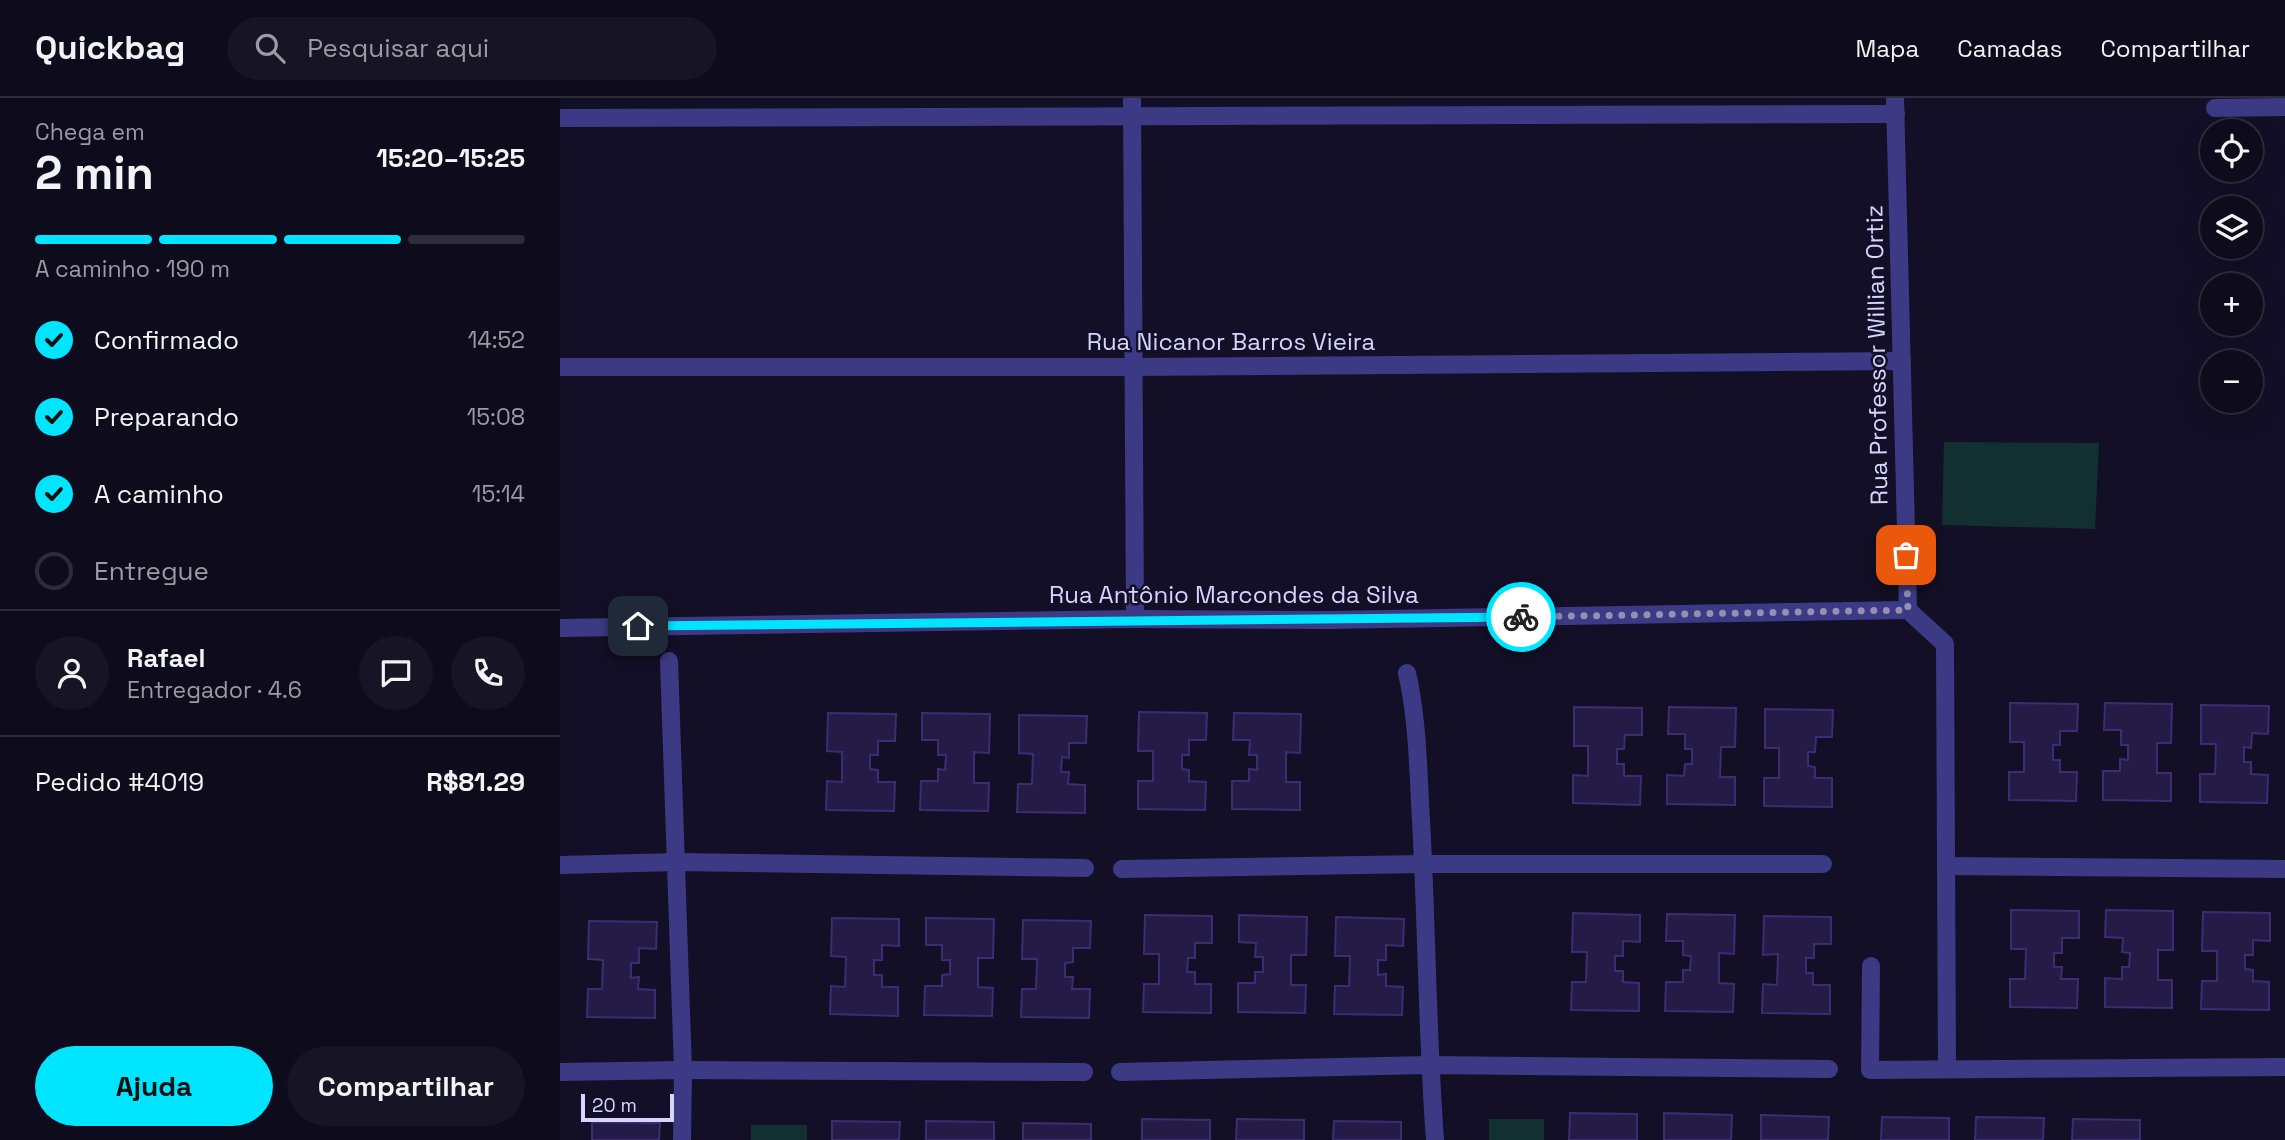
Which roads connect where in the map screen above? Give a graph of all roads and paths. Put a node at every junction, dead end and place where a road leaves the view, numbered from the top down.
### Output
1 (1132, 106) edge
2 (1896, 106) edge
3 (2285, 107) edge
4 (2215, 108) dead end
5 (560, 118) edge
6 (1902, 362) junction
7 (560, 367) edge
8 (1133, 368) junction
9 (1908, 610) junction
10 (1135, 620) junction
11 (560, 628) edge
12 (669, 661) dead end
13 (1407, 673) dead end
14 (677, 862) junction
15 (1423, 864) junction
16 (1824, 864) dead end
17 (560, 865) edge
18 (1946, 866) junction
19 (1085, 868) dead end
20 (1122, 869) dead end
21 (2285, 869) edge
22 (1871, 966) dead end
23 (1429, 1065) junction
24 (2285, 1067) edge
25 (1829, 1069) dead end
26 (1947, 1069) junction
27 (683, 1070) junction
28 (560, 1072) edge
29 (1084, 1072) dead end
30 (1120, 1072) dead end
31 (682, 1140) edge
32 (1435, 1140) edge

1 - 2 street
1 - 5 street
1 - 8 street
2 - 6 street, Rua Professor Willian Ortiz
3 - 4 street
6 - 8 street, Rua Nicanor Barros Vieira
6 - 9 street, Rua Professor Willian Ortiz
7 - 8 street, Rua Nicanor Barros Vieira
8 - 10 street
9 - 10 street, Rua Antônio Marcondes da Silva
9 - 18 street
10 - 11 street, Rua Antônio Marcondes da Silva
12 - 14 street
13 - 15 street
14 - 17 street
14 - 19 street
14 - 27 street
15 - 16 street
15 - 20 street
15 - 23 street
18 - 21 street
18 - 26 street
22 - 26 street
23 - 25 street
23 - 30 street
23 - 32 street
24 - 26 street
27 - 28 street
27 - 29 street
27 - 31 street

